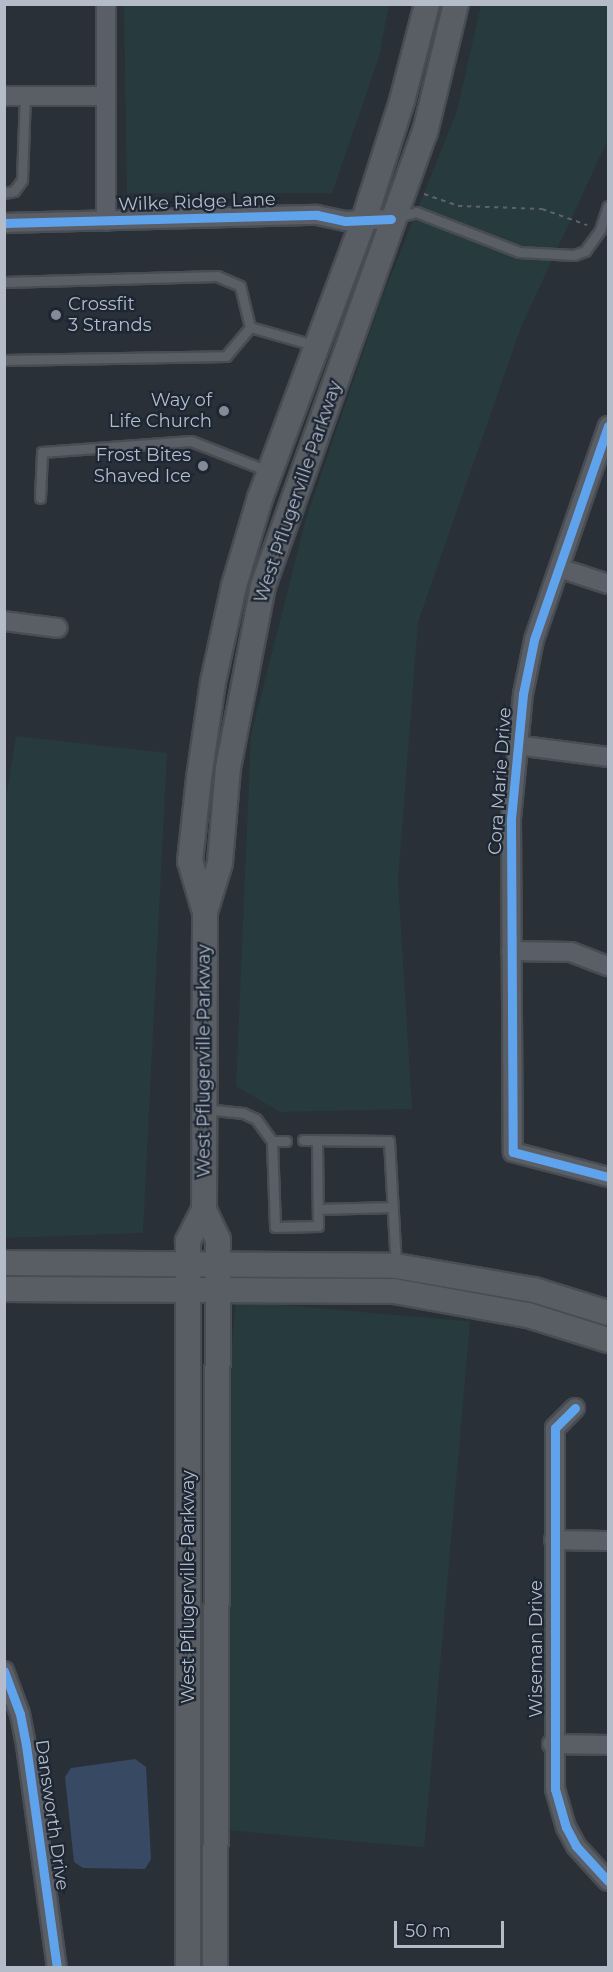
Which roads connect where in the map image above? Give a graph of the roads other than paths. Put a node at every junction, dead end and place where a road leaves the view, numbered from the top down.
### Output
1 (106, 4) edge
2 (427, 4) edge
3 (456, 4) edge
4 (4, 96) edge
5 (25, 96) junction
6 (106, 96) junction
7 (4, 193) edge
8 (608, 211) edge
9 (391, 219) junction
10 (364, 220) junction
11 (106, 221) junction
12 (4, 223) edge
13 (4, 282) edge
14 (250, 327) junction
15 (317, 346) junction
16 (4, 360) edge
17 (609, 426) edge
18 (270, 472) junction
19 (40, 498) dead end
20 (560, 568) junction
21 (609, 584) edge
22 (4, 621) edge
23 (58, 628) dead end
24 (516, 745) junction
25 (609, 757) edge
26 (205, 912) junction
27 (511, 951) junction
28 (609, 966) edge
29 (204, 1109) junction
30 (303, 1140) dead end
31 (317, 1140) junction
32 (272, 1141) junction
33 (286, 1141) dead end
34 (609, 1177) edge
35 (393, 1207) junction
36 (318, 1209) junction
37 (204, 1210) junction
38 (188, 1262) junction
39 (4, 1263) edge
40 (218, 1263) junction
41 (396, 1266) junction
42 (189, 1287) junction
43 (217, 1288) junction
44 (4, 1289) edge
45 (368, 1290) junction
46 (609, 1312) edge
47 (609, 1340) edge
48 (575, 1408) dead end
49 (554, 1540) junction
50 (609, 1541) edge
51 (4, 1671) edge
52 (8, 1692) edge
53 (552, 1744) junction
54 (609, 1744) edge
55 (216, 1799) junction
56 (188, 1800) junction
57 (609, 1881) edge
58 (57, 1968) edge
59 (188, 1968) edge
60 (215, 1968) edge

1 - 6 street
2 - 10 main road, West Pflugerville Parkway
3 - 9 main road, West Pflugerville Parkway
4 - 5 street
5 - 6 street
5 - 7 lane
6 - 11 street
8 - 9 lane
9 - 10 street, Wilke Ridge Lane
9 - 26 main road, West Pflugerville Parkway
10 - 11 street, Wilke Ridge Lane
10 - 15 main road, West Pflugerville Parkway
11 - 12 street, Wilke Ridge Lane
13 - 14 lane
14 - 15 lane
14 - 16 lane
15 - 18 main road, West Pflugerville Parkway
17 - 20 street, Cora Marie Drive
18 - 19 lane
18 - 26 main road, West Pflugerville Parkway
20 - 21 street
20 - 24 street, Cora Marie Drive
22 - 23 street
24 - 25 street
24 - 27 street, Cora Marie Drive
26 - 29 main road, West Pflugerville Parkway
27 - 28 street
27 - 34 street, Cora Marie Drive
29 - 32 lane
29 - 37 main road, West Pflugerville Parkway
30 - 31 lane
31 - 35 lane
31 - 36 lane
32 - 33 lane
32 - 36 lane
35 - 36 lane
35 - 41 lane
37 - 38 main road, West Pflugerville Parkway
37 - 40 main road, West Pflugerville Parkway
38 - 39 main road
38 - 40 main road
38 - 42 main road, West Pflugerville Parkway
40 - 41 main road
40 - 43 main road, West Pflugerville Parkway
41 - 45 main road
41 - 46 main road
42 - 43 main road
42 - 44 main road
42 - 56 main road, West Pflugerville Parkway
43 - 45 main road
43 - 55 main road, West Pflugerville Parkway
45 - 47 main road
48 - 49 street, Wiseman Drive
49 - 50 street
49 - 53 street, Wiseman Drive
51 - 52 street, Dansworth Drive
52 - 58 street, Dansworth Drive
53 - 54 street
53 - 57 street, Wiseman Drive
55 - 56 main road
55 - 60 main road, West Pflugerville Parkway
56 - 59 main road, West Pflugerville Parkway

